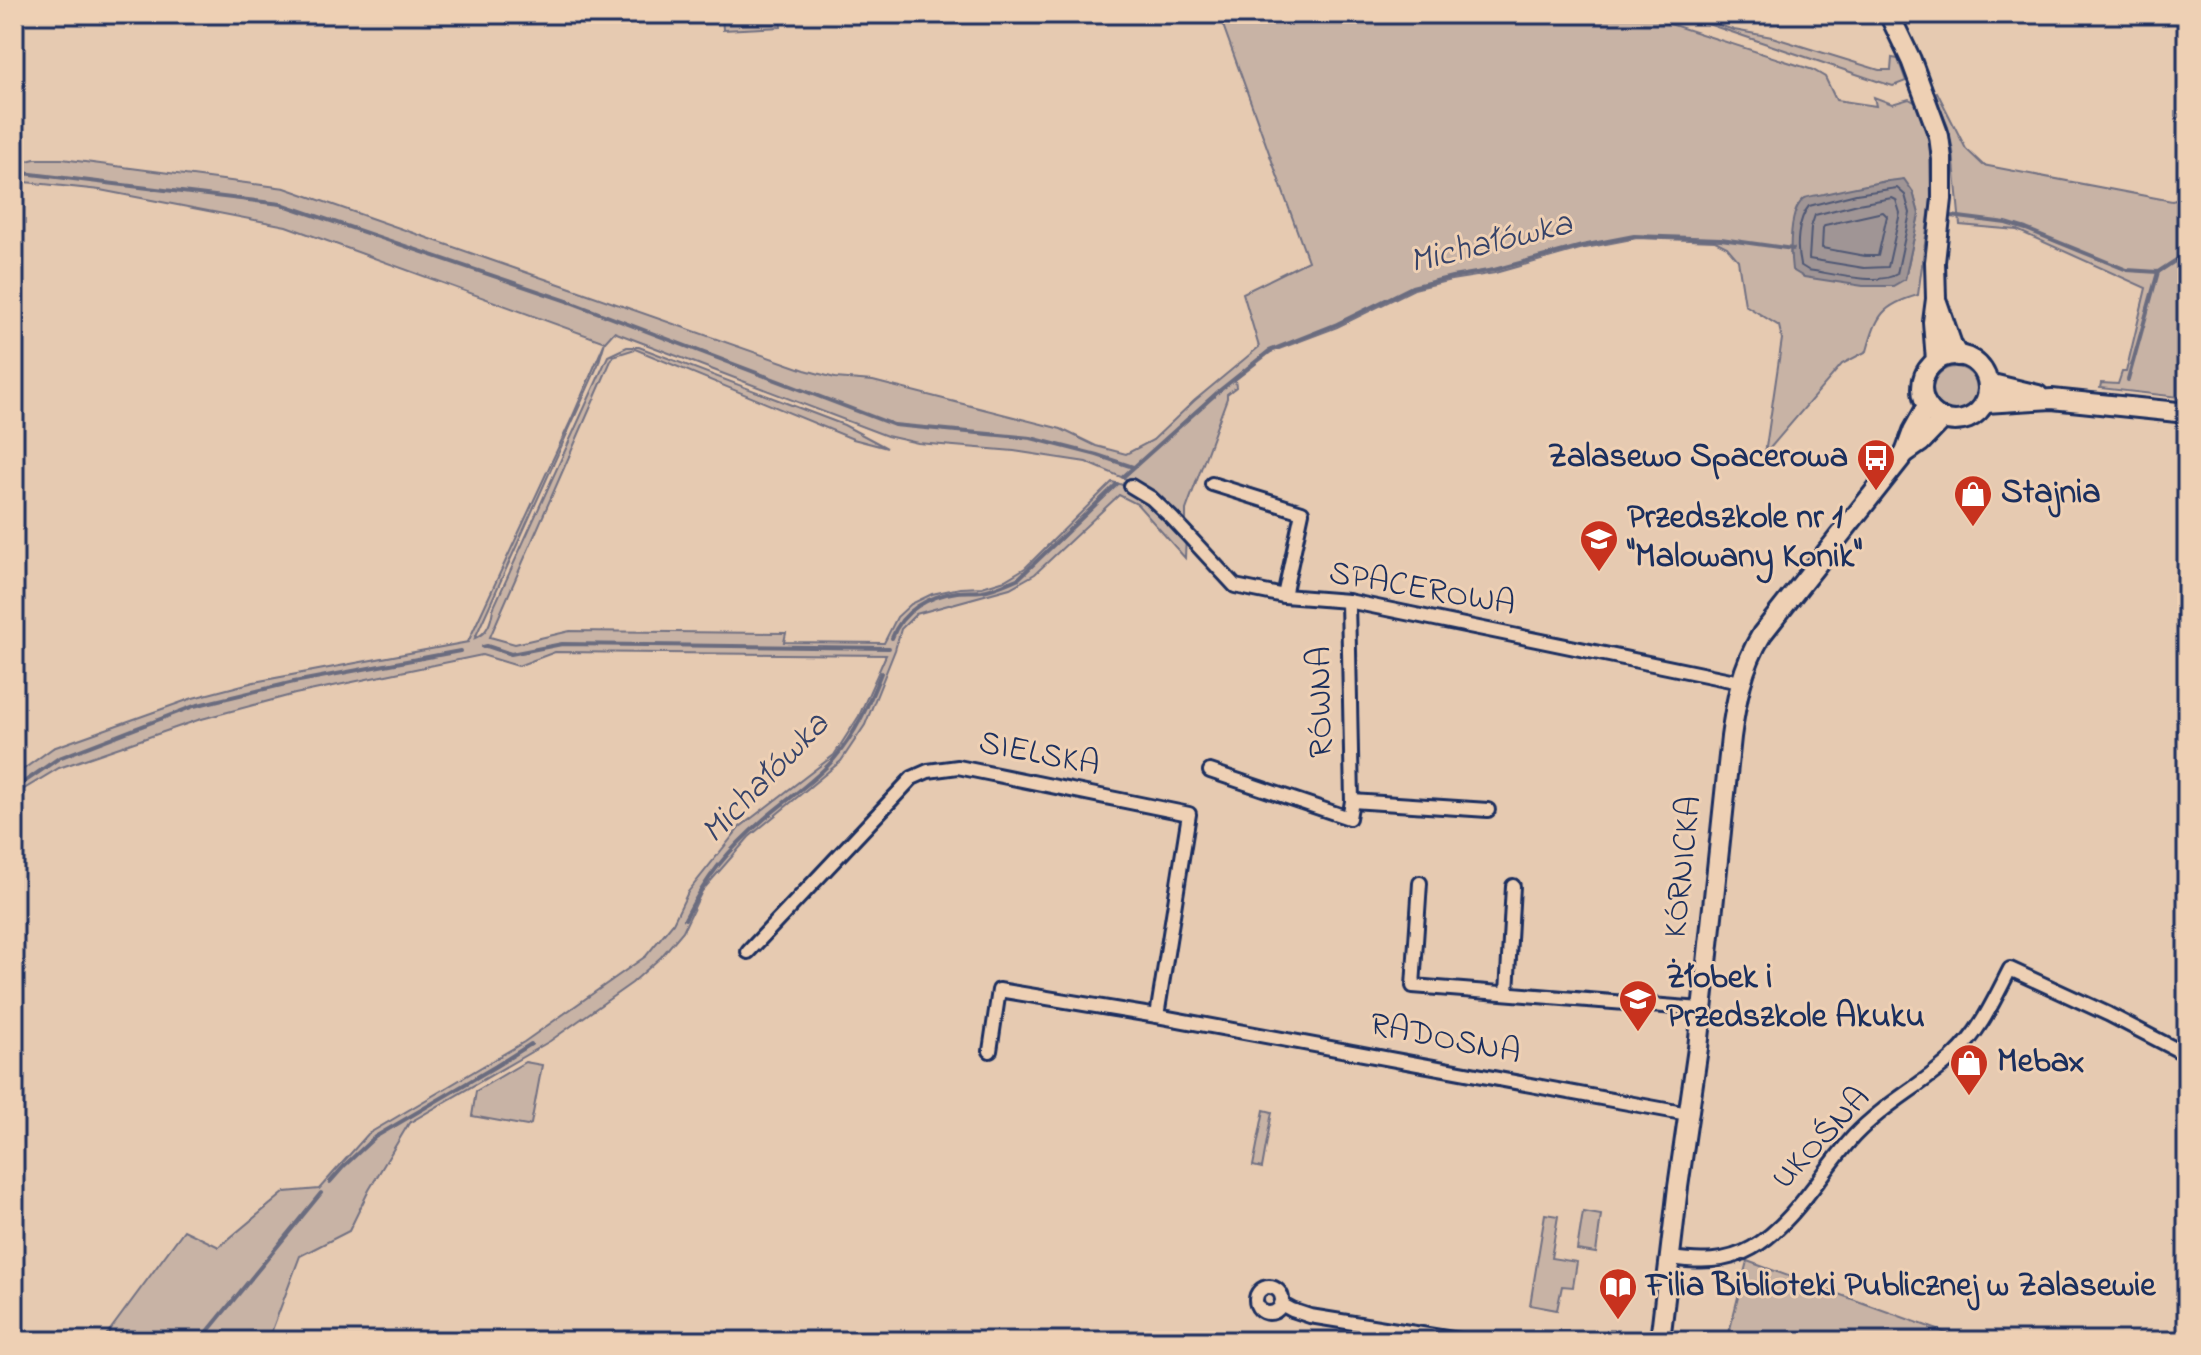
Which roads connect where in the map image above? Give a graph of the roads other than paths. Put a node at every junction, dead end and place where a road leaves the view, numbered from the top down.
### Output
1 (1889, 14) edge
2 (1936, 299) junction
3 (1958, 356) junction
4 (1936, 361) junction
5 (1988, 383) junction
6 (2052, 399) junction
7 (1985, 403) junction
8 (1927, 406) junction
9 (2187, 413) edge
10 (1943, 419) junction
11 (1905, 453) junction
12 (1212, 484) dead end
13 (1131, 486) dead end
14 (1284, 596) junction
15 (1348, 601) junction
16 (1740, 682) junction
17 (1210, 771) dead end
18 (1352, 801) junction
19 (1488, 810) dead end
20 (1420, 883) dead end
21 (1513, 886) dead end
22 (748, 952) dead end
23 (1507, 993) junction
24 (1701, 1009) junction
25 (1157, 1016) junction
26 (990, 1051) dead end
27 (2187, 1055) edge
28 (1688, 1114) junction
29 (1670, 1258) junction
30 (1281, 1304) dead end
31 (1465, 1341) edge
32 (1660, 1341) edge

1 - 2 street
2 - 3 street
2 - 4 street
3 - 4 street
3 - 5 street
4 - 8 street
5 - 6 street
5 - 7 street
6 - 7 street
6 - 9 street
7 - 10 street
8 - 10 street
8 - 11 street, KÓRNICKA
10 - 11 street, KÓRNICKA
11 - 16 street, KÓRNICKA
12 - 14 street
13 - 14 street, SPACEROWA
14 - 15 street, SPACEROWA
15 - 16 street, SPACEROWA
15 - 18 street, RÓWNA
16 - 24 street, KÓRNICKA
17 - 18 street, RÓWNA
18 - 19 street, RÓWNA
20 - 23 street
21 - 23 street
22 - 25 street, SIELSKA
23 - 24 street
24 - 28 street, KÓRNICKA
25 - 26 street, RADOSNA
25 - 28 street, RADOSNA
27 - 29 street, UKOŚNA
28 - 29 street, KÓRNICKA
29 - 32 street, KÓRNICKA
30 - 31 street

